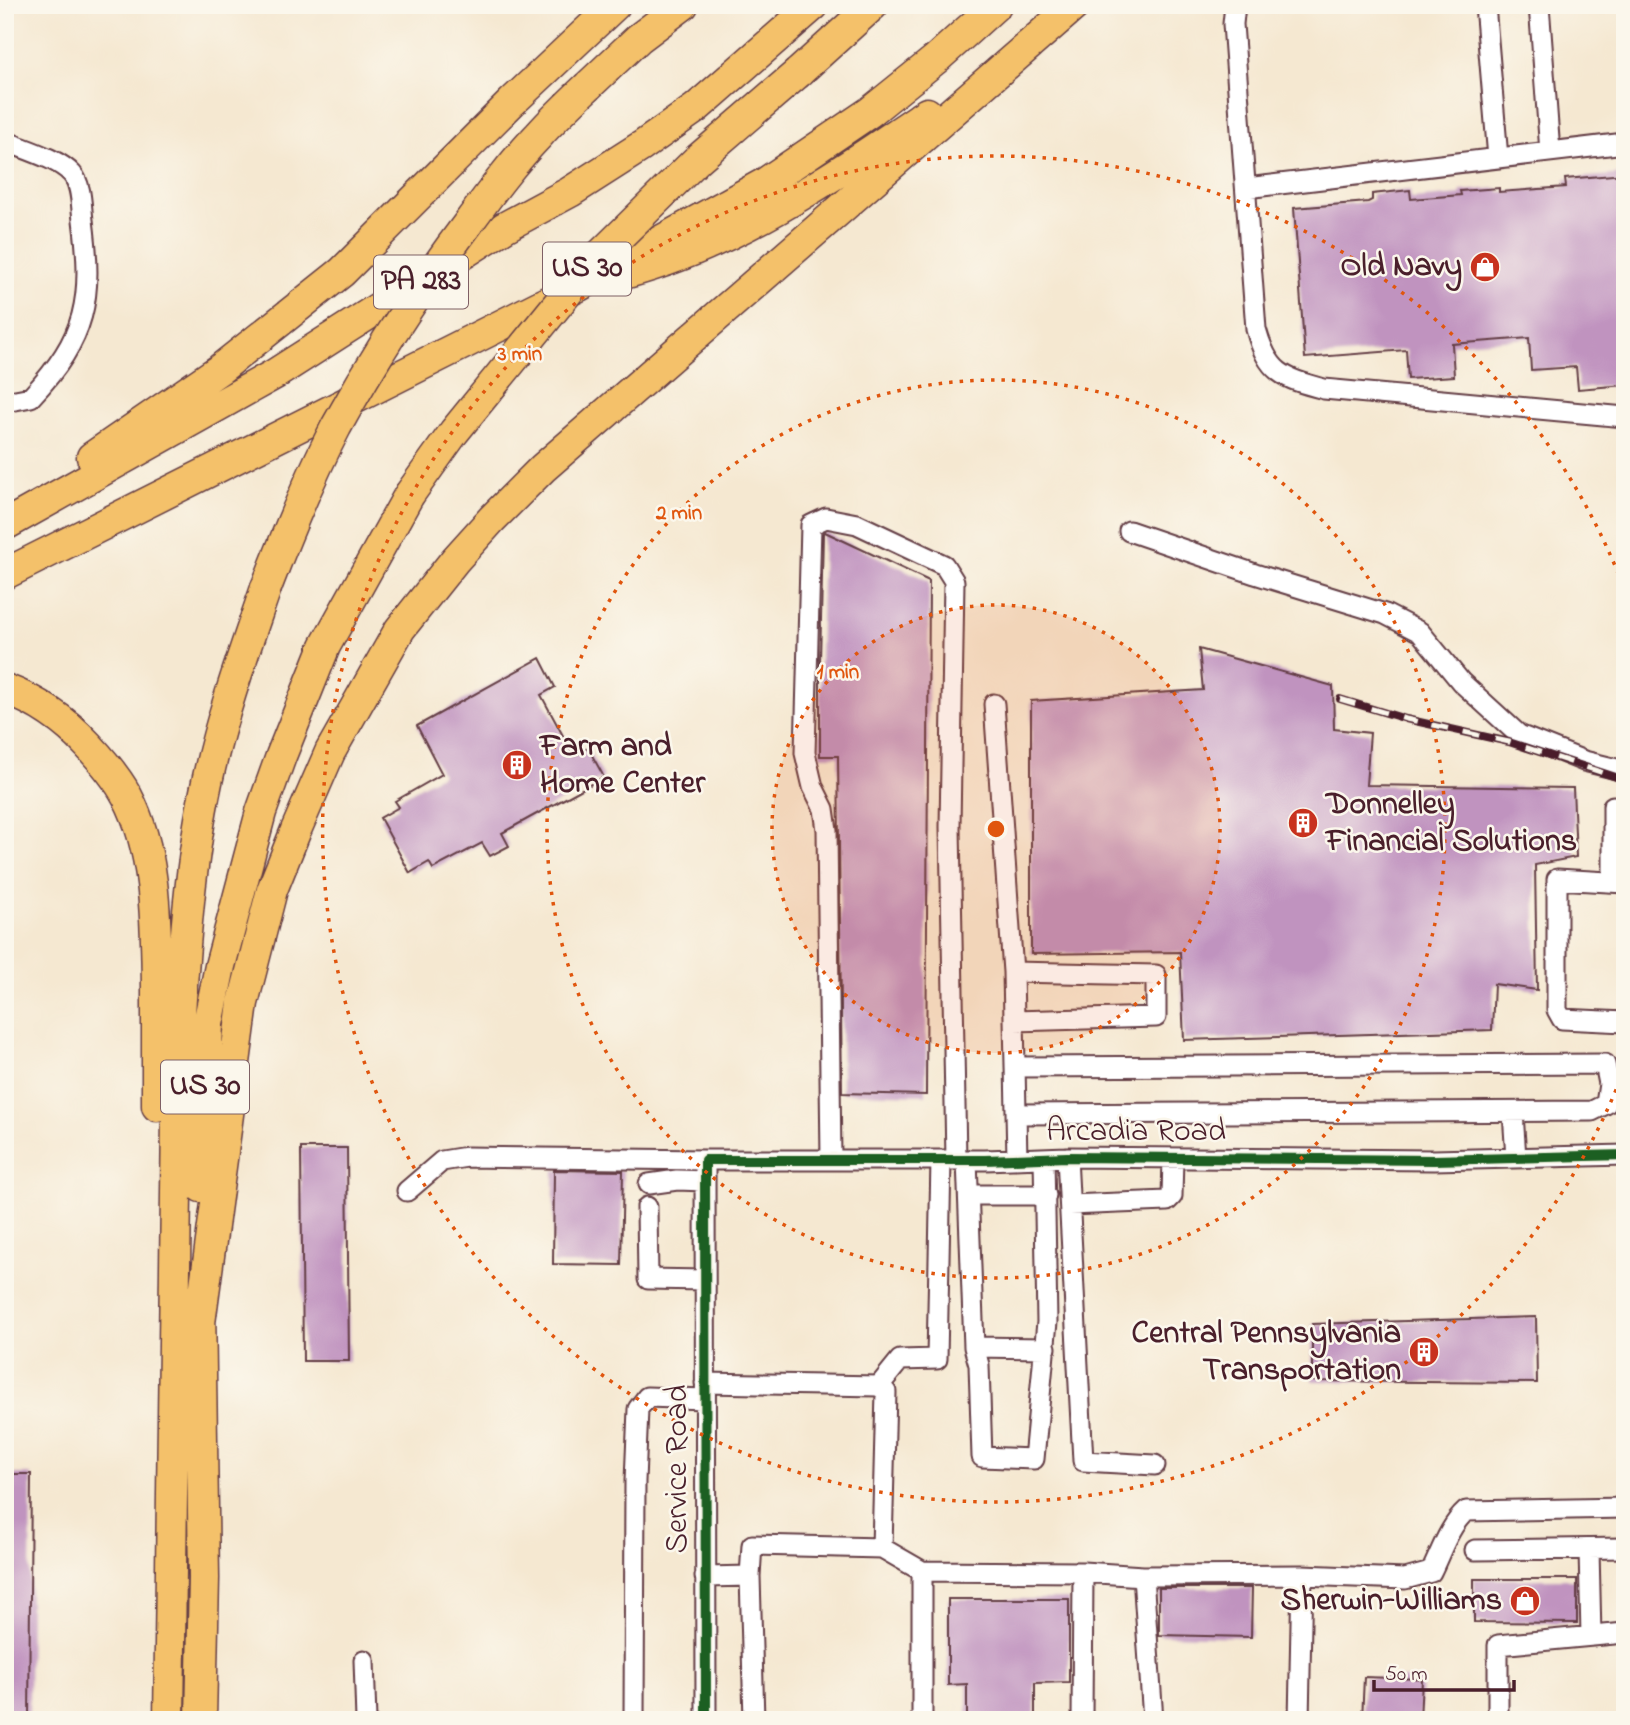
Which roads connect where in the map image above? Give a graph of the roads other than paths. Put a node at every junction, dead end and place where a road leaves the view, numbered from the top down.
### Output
1 (615, 5) edge
2 (683, 5) edge
3 (814, 5) edge
4 (873, 5) edge
5 (996, 5) edge
6 (1075, 5) edge
7 (1235, 5) edge
8 (1485, 5) edge
9 (1539, 5) edge
10 (1032, 43) junction
11 (5, 141) edge
12 (1625, 143) edge
13 (1550, 152) junction
14 (1498, 158) junction
15 (1246, 188) junction
16 (579, 286) junction
17 (5, 402) edge
18 (1625, 417) edge
19 (5, 516) edge
20 (5, 525) edge
21 (1129, 531) dead end
22 (5, 574) edge
23 (5, 689) edge
24 (993, 704) dead end
25 (1625, 771) edge
26 (1619, 808) edge
27 (1619, 882) edge
28 (1013, 972) junction
29 (1014, 1021) junction
30 (1625, 1022) edge
31 (1605, 1064) junction
32 (1625, 1065) edge
33 (1015, 1067) junction
34 (1513, 1113) junction
35 (1016, 1114) junction
36 (1625, 1156) edge
37 (1067, 1157) junction
38 (1044, 1158) junction
39 (1173, 1158) junction
40 (1516, 1158) junction
41 (831, 1159) junction
42 (1017, 1159) junction
43 (705, 1160) junction
44 (955, 1160) junction
45 (705, 1181) junction
46 (649, 1184) dead end
47 (407, 1191) dead end
48 (969, 1195) junction
49 (1046, 1195) junction
50 (1070, 1205) junction
51 (648, 1207) dead end
52 (705, 1280) junction
53 (175, 1302) junction
54 (200, 1323) junction
55 (974, 1348) junction
56 (1046, 1348) junction
57 (878, 1386) junction
58 (705, 1391) junction
59 (1155, 1465) dead end
60 (1625, 1508) edge
61 (882, 1548) junction
62 (1625, 1548) edge
63 (1589, 1549) junction
64 (1475, 1550) dead end
65 (922, 1571) junction
66 (1083, 1572) junction
67 (1302, 1575) junction
68 (750, 1576) junction
69 (1143, 1576) junction
70 (705, 1577) junction
71 (1625, 1633) edge
72 (1591, 1636) junction
73 (364, 1660) dead end
74 (169, 1720) edge
75 (201, 1720) edge
76 (366, 1720) edge
77 (634, 1720) edge
78 (706, 1720) edge
79 (754, 1720) edge
80 (922, 1720) edge
81 (1082, 1720) edge
82 (1153, 1720) edge
83 (1299, 1720) edge
84 (1498, 1720) edge

1 - 19 highway
2 - 53 highway, US 30, bridge
3 - 20 highway, PA 283
4 - 54 highway, US 30, bridge
5 - 16 highway, PA 283
6 - 10 highway
7 - 15 street
8 - 14 street
9 - 13 street
10 - 16 highway
10 - 54 highway
11 - 17 street
12 - 13 street
13 - 14 street
14 - 15 street
15 - 18 street
16 - 22 highway, PA 283
21 - 25 street
23 - 53 highway
24 - 28 street
26 - 27 street
27 - 30 street
28 - 29 street
28 - 29 street
29 - 33 street
31 - 32 street
31 - 33 street
31 - 34 street
33 - 35 street
34 - 35 street
34 - 40 street
35 - 42 street
36 - 40 street, Arcadia Road
37 - 38 street, Arcadia Road
37 - 39 street, Arcadia Road
37 - 50 street
38 - 42 street, Arcadia Road
38 - 49 street
39 - 40 street, Arcadia Road
39 - 50 street
41 - 43 street, Arcadia Road
41 - 44 street, Arcadia Road
41 - 44 street
42 - 44 street, Arcadia Road
43 - 45 street
43 - 47 street, Arcadia Road
44 - 48 street
44 - 57 street
45 - 46 street
45 - 52 street, Service Road
48 - 49 street
48 - 55 street
49 - 56 street
50 - 59 street
51 - 52 street
52 - 58 street, Service Road
53 - 74 highway, US 30
54 - 75 highway, US 30
55 - 56 street
55 - 56 street
57 - 58 street
57 - 61 street
58 - 70 street, Service Road
58 - 77 street
60 - 67 street
61 - 65 street
61 - 68 street
62 - 63 street
63 - 64 street
63 - 72 street
65 - 66 street
65 - 80 street
66 - 69 street
66 - 81 street
67 - 69 street
67 - 83 street
68 - 70 street
68 - 79 street
69 - 82 street
70 - 78 street, Service Road
71 - 72 street
72 - 84 street
73 - 76 street

